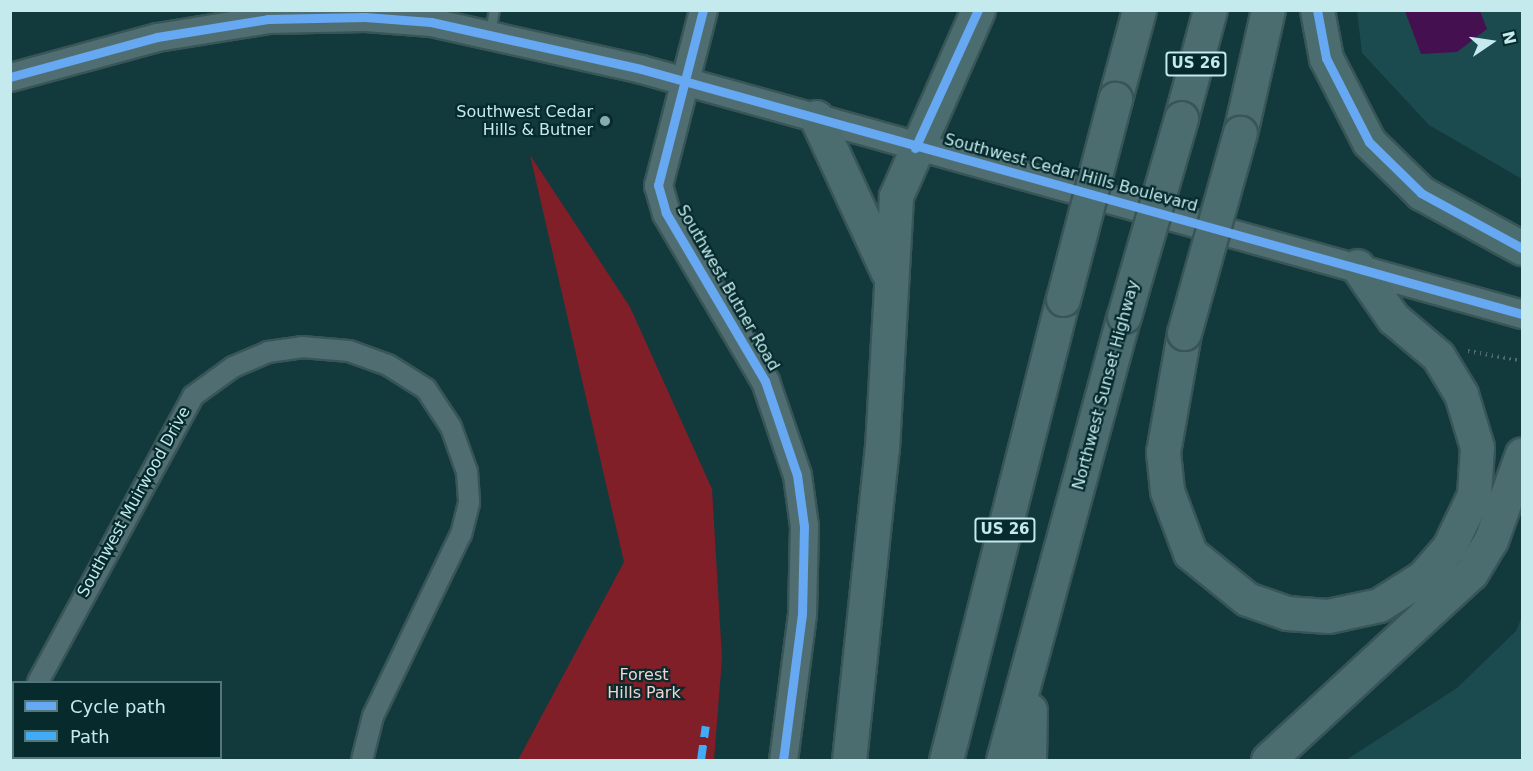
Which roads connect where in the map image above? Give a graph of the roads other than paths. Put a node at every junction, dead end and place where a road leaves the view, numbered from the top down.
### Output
1 (703, 10) edge
2 (978, 10) edge
3 (1138, 10) edge
4 (1210, 10) edge
5 (1268, 10) edge
6 (1317, 10) edge
7 (492, 21) edge
8 (10, 77) edge
9 (682, 80) junction
10 (816, 117) junction
11 (915, 148) junction
12 (1522, 248) edge
13 (1357, 266) junction
14 (890, 276) junction
15 (1522, 314) edge
16 (1522, 462) edge
17 (1031, 666) junction
18 (39, 681) edge
19 (362, 760) edge
20 (783, 760) edge
21 (849, 760) edge
22 (946, 760) edge
23 (1003, 760) edge
24 (1029, 760) edge
25 (1268, 760) edge

1 - 9 main road, Southwest Butner Road
2 - 11 highway
3 - 22 highway, US 26, bridge
4 - 17 highway, Northwest Sunset Highway / US 26, bridge
5 - 13 highway, bridge
6 - 12 highway
7 - 8 main road, Southwest Cedar Hills Boulevard
7 - 9 main road, Southwest Cedar Hills Boulevard
9 - 10 main road, Southwest Cedar Hills Boulevard
9 - 20 main road, Southwest Butner Road
10 - 11 main road, Southwest Cedar Hills Boulevard
10 - 14 highway
11 - 13 main road, Southwest Cedar Hills Boulevard
11 - 14 highway
13 - 15 main road, Southwest Cedar Hills Boulevard
14 - 21 highway
16 - 25 highway
17 - 23 highway, Northwest Sunset Highway / US 26
17 - 24 highway
18 - 19 street, Southwest Muirwood Drive

